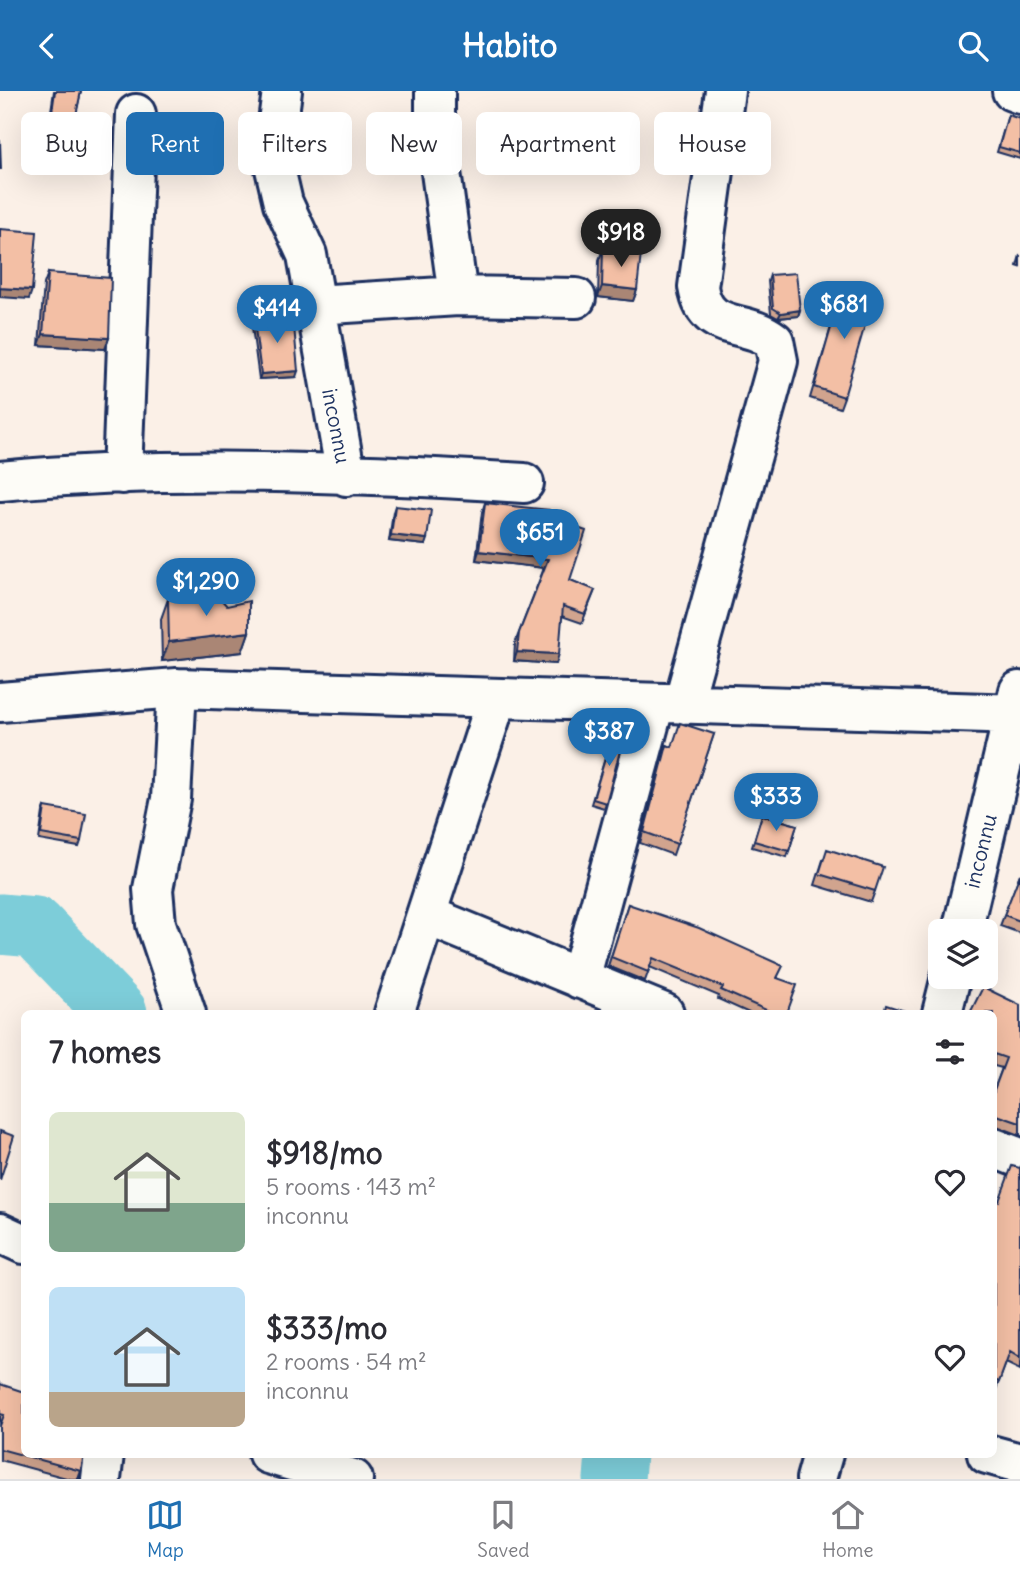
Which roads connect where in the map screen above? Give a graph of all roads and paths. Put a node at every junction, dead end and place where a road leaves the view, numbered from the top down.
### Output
1 (282, 91) edge
2 (435, 91) edge
3 (725, 91) edge
4 (1012, 91) edge
5 (1020, 94) edge
6 (134, 175) edge
7 (458, 296) junction
8 (576, 298) dead end
9 (315, 305) junction
10 (122, 474) junction
11 (346, 476) junction
12 (0, 481) edge
13 (524, 483) dead end
14 (177, 688) junction
15 (496, 701) junction
16 (0, 702) edge
17 (669, 704) junction
18 (1018, 706) edge
19 (426, 915) junction
20 (965, 919) edge
21 (580, 979) junction
22 (948, 989) edge
23 (185, 1010) edge
24 (395, 1010) edge
25 (657, 1010) edge
26 (943, 1010) edge
27 (997, 1148) edge
28 (1020, 1158) edge
29 (0, 1233) edge
30 (21, 1243) edge
31 (997, 1457) edge
32 (104, 1458) edge
33 (282, 1458) edge
34 (822, 1458) edge
35 (1020, 1463) edge
36 (101, 1479) edge
37 (353, 1479) edge
38 (816, 1479) edge

1 - 9 street, inconnu
2 - 7 street
3 - 17 street
4 - 5 street
6 - 10 street
7 - 8 street
7 - 9 street
9 - 11 street, inconnu
10 - 11 street, inconnu
10 - 12 street, inconnu
11 - 13 street, inconnu
14 - 15 street
14 - 16 street
14 - 23 street
15 - 17 street
15 - 19 street
17 - 18 street
17 - 21 street
18 - 20 street, inconnu
19 - 21 street
19 - 24 street
21 - 25 street
22 - 26 street
27 - 28 street
29 - 30 street
31 - 35 street
32 - 36 street
33 - 37 street
34 - 38 street

